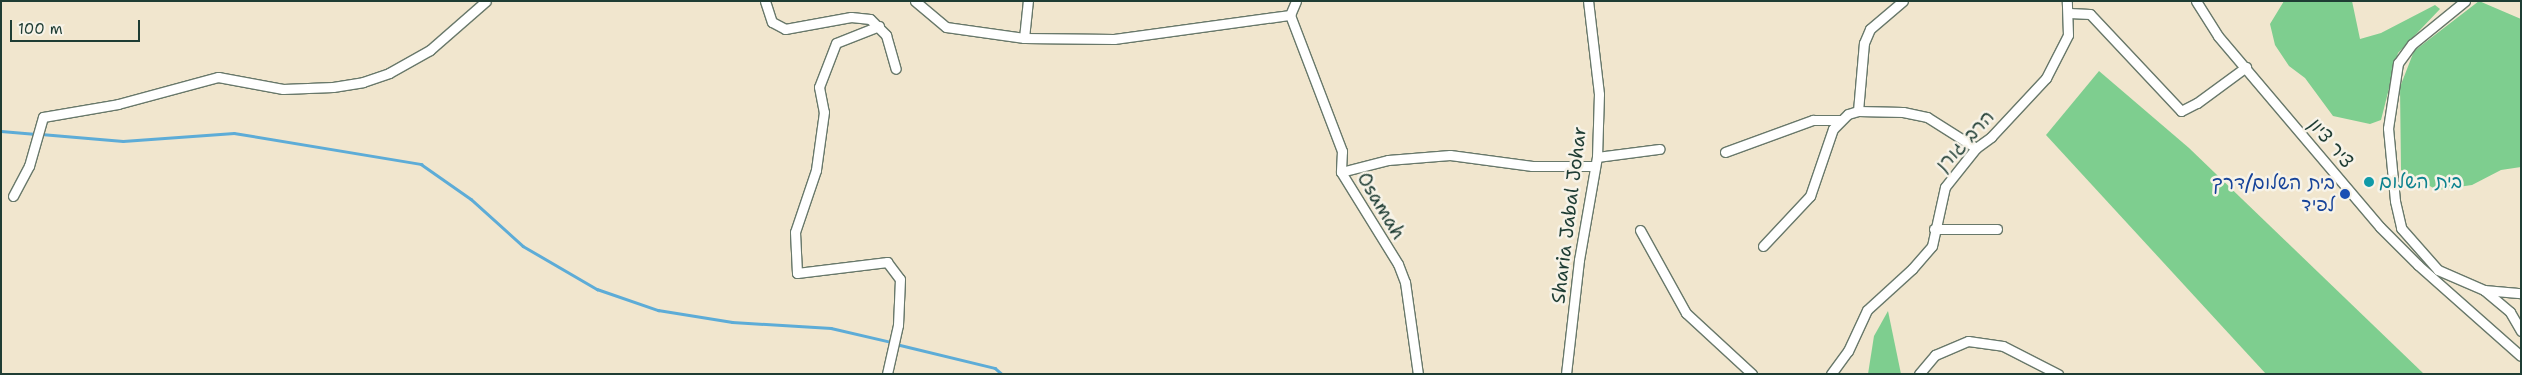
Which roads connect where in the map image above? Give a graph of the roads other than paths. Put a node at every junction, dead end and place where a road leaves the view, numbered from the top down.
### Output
1 (486, 1) edge
2 (765, 1) edge
3 (916, 1) edge
4 (1028, 1) edge
5 (1296, 1) edge
6 (1588, 1) edge
7 (1903, 1) edge
8 (2067, 1) edge
9 (2196, 1) edge
10 (2465, 1) edge
11 (2069, 13) junction
12 (1290, 15) junction
13 (880, 26) junction
14 (1024, 38) junction
15 (2246, 67) junction
16 (896, 69) dead end
17 (1858, 111) junction
18 (1840, 120) junction
19 (1976, 148) junction
20 (1659, 149) dead end
21 (1725, 152) dead end
22 (1596, 162) junction
23 (1341, 172) junction
24 (13, 196) dead end
25 (1934, 229) junction
26 (1997, 229) dead end
27 (1640, 230) dead end
28 (1763, 246) dead end
29 (2484, 290) junction
30 (2521, 293) edge
31 (2521, 330) edge
32 (2521, 356) edge
33 (887, 374) edge
34 (1418, 374) edge
35 (1566, 374) edge
36 (1752, 374) edge
37 (1831, 374) edge
38 (1919, 374) edge
39 (2058, 374) edge

1 - 24 street
2 - 13 street
3 - 14 street
4 - 14 street
5 - 12 street
6 - 22 street, Sharia Jabal Johar
7 - 17 street
8 - 11 street, הרב גורן
9 - 15 street, ציר ציון
10 - 29 street
11 - 15 street
11 - 19 street, הרב גורן
12 - 14 street
12 - 23 street, Osamah
13 - 16 street
13 - 33 street
15 - 32 street, ציר ציון
17 - 18 street
17 - 19 street
18 - 21 street
18 - 28 street
19 - 25 street, הרב גורן
20 - 22 street
22 - 23 street
22 - 35 street, Sharia Jabal Johar
23 - 34 street, Osamah
25 - 26 street
25 - 37 street, הרב גורן
27 - 36 street
29 - 30 street
29 - 31 street
38 - 39 street

